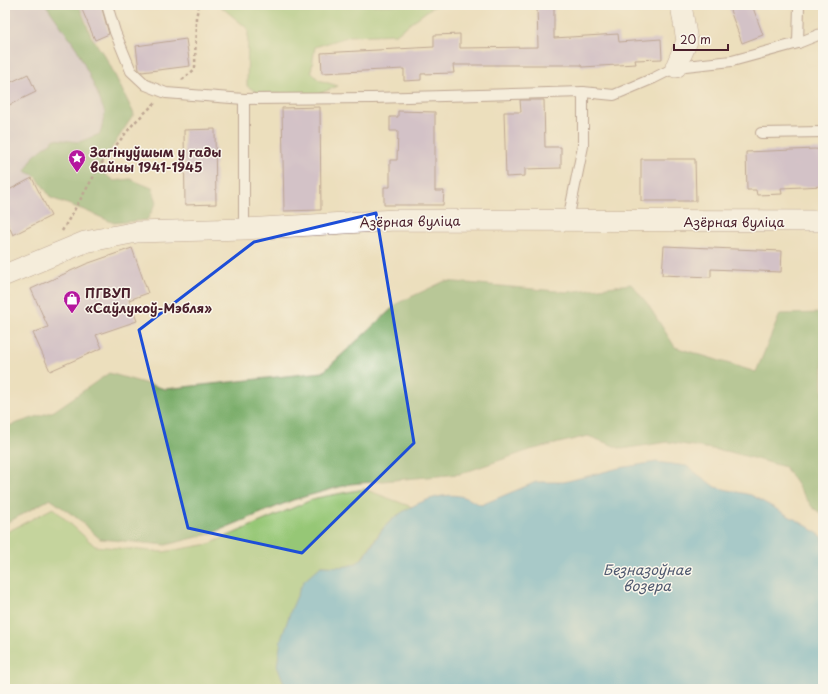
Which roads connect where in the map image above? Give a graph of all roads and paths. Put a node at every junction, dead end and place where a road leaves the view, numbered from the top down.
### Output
1 (107, 5) edge
2 (199, 5) edge
3 (681, 5) edge
4 (799, 5) edge
5 (823, 33) edge
6 (798, 42) junction
7 (676, 66) junction
8 (583, 92) junction
9 (166, 93) junction
10 (244, 99) junction
11 (823, 132) edge
12 (761, 133) dead end
13 (568, 220) junction
14 (823, 221) edge
15 (244, 229) junction
16 (48, 258) junction
17 (5, 275) edge

1 - 9 lane
2 - 9 path
3 - 7 street
4 - 6 lane
5 - 6 lane
6 - 7 lane
7 - 8 lane
8 - 10 lane
8 - 13 lane
9 - 10 lane
9 - 16 path
10 - 15 lane
11 - 12 lane
13 - 14 street, Азёрная вуліца
13 - 15 street, Азёрная вуліца
15 - 16 street, Азёрная вуліца
16 - 17 street, Азёрная вуліца

